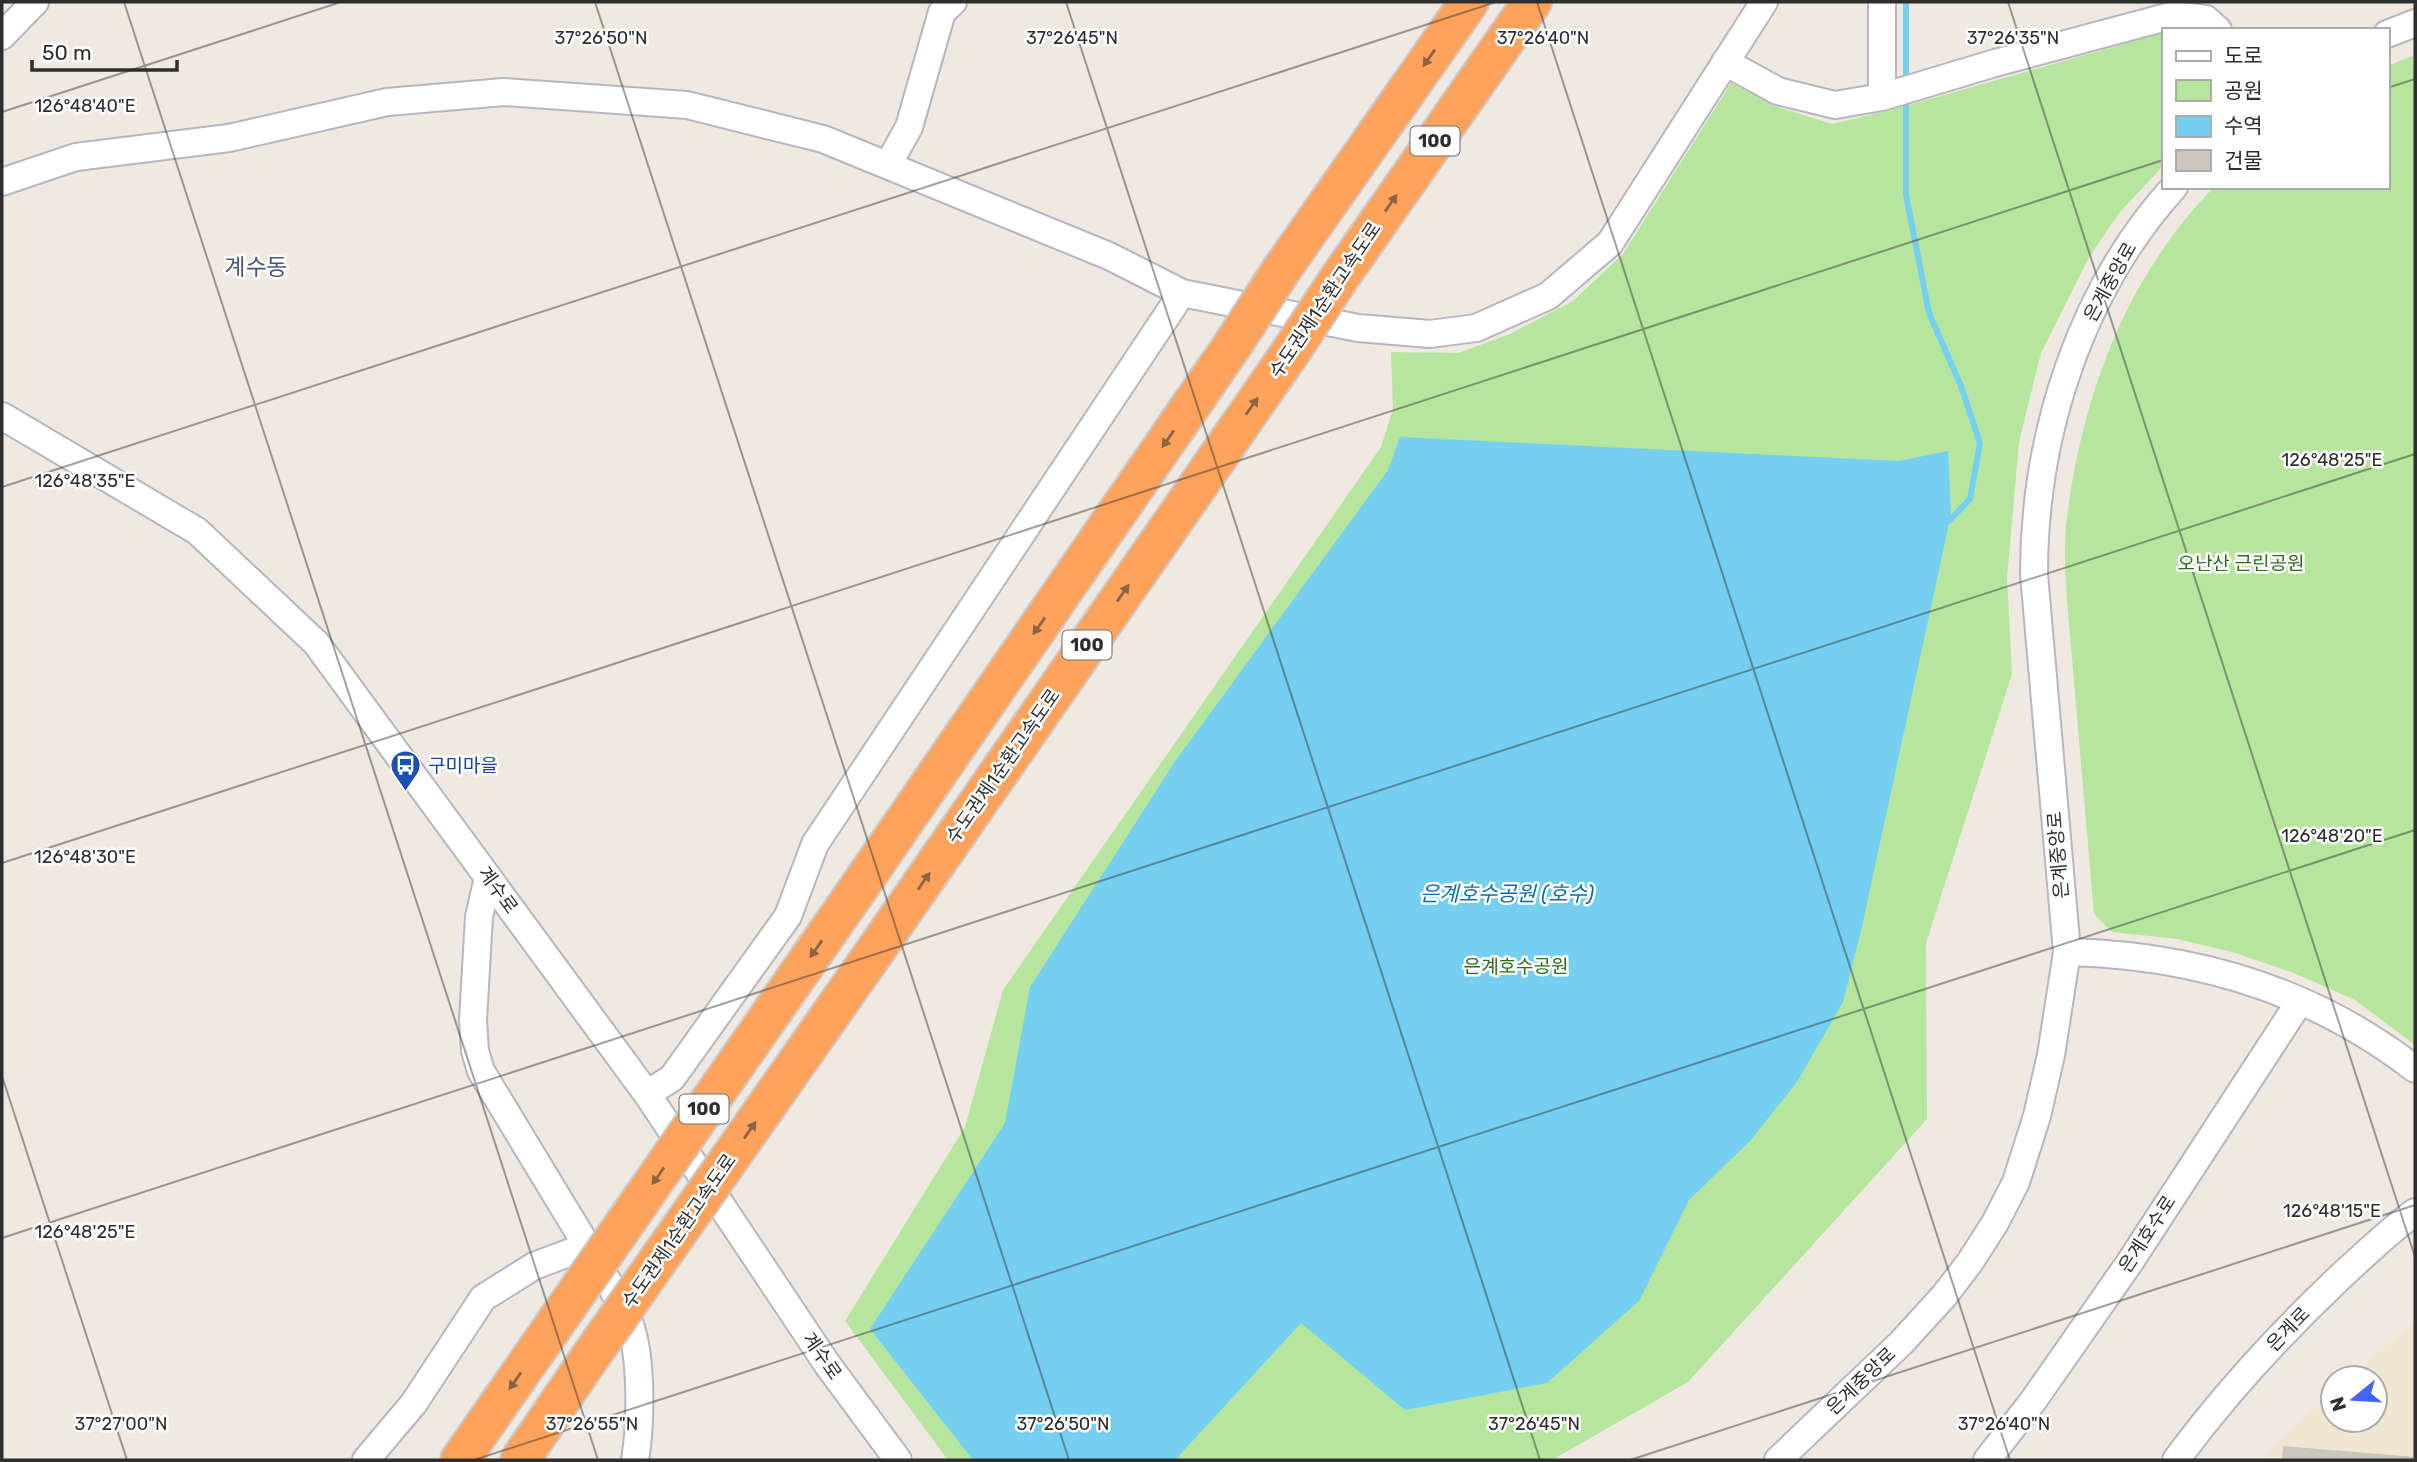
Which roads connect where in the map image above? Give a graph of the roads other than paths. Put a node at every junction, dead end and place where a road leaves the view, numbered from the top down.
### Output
1 (35, 2) edge
2 (953, 2) edge
3 (1469, 2) edge
4 (1532, 2) edge
5 (1764, 2) edge
6 (1882, 2) edge
7 (2415, 23) edge
8 (2216, 28) edge
9 (2389, 33) edge
10 (2, 36) edge
11 (1725, 62) junction
12 (1886, 96) junction
13 (888, 165) junction
14 (2, 182) edge
15 (2172, 189) edge
16 (1182, 293) junction
17 (2, 416) edge
18 (488, 877) junction
19 (2067, 952) junction
20 (2300, 1001) junction
21 (2415, 1069) edge
22 (647, 1094) junction
23 (2415, 1212) edge
24 (587, 1246) junction
25 (366, 1460) edge
26 (460, 1460) edge
27 (520, 1460) edge
28 (635, 1460) edge
29 (898, 1460) edge
30 (1778, 1460) edge
31 (1987, 1460) edge
32 (2176, 1460) edge

1 - 10 street
2 - 13 street
3 -> 26 highway, 100, bridge
27 -> 4 highway, 수도권제1순환고속도로 / 100, bridge
5 - 11 street
6 - 12 street
7 - 9 street
8 - 12 street
11 - 12 street
11 - 16 street
13 - 14 street
13 - 16 street
15 - 19 street, 은계중앙로
16 - 22 street
17 - 18 street, 계수로
18 - 22 street, 계수로
18 - 24 street
19 - 20 street
19 - 30 street, 은계중앙로
20 - 21 street
20 - 31 street, 은계호수로
22 - 29 street, 계수로
23 - 32 street, 은계로
24 - 25 street
24 - 28 street

